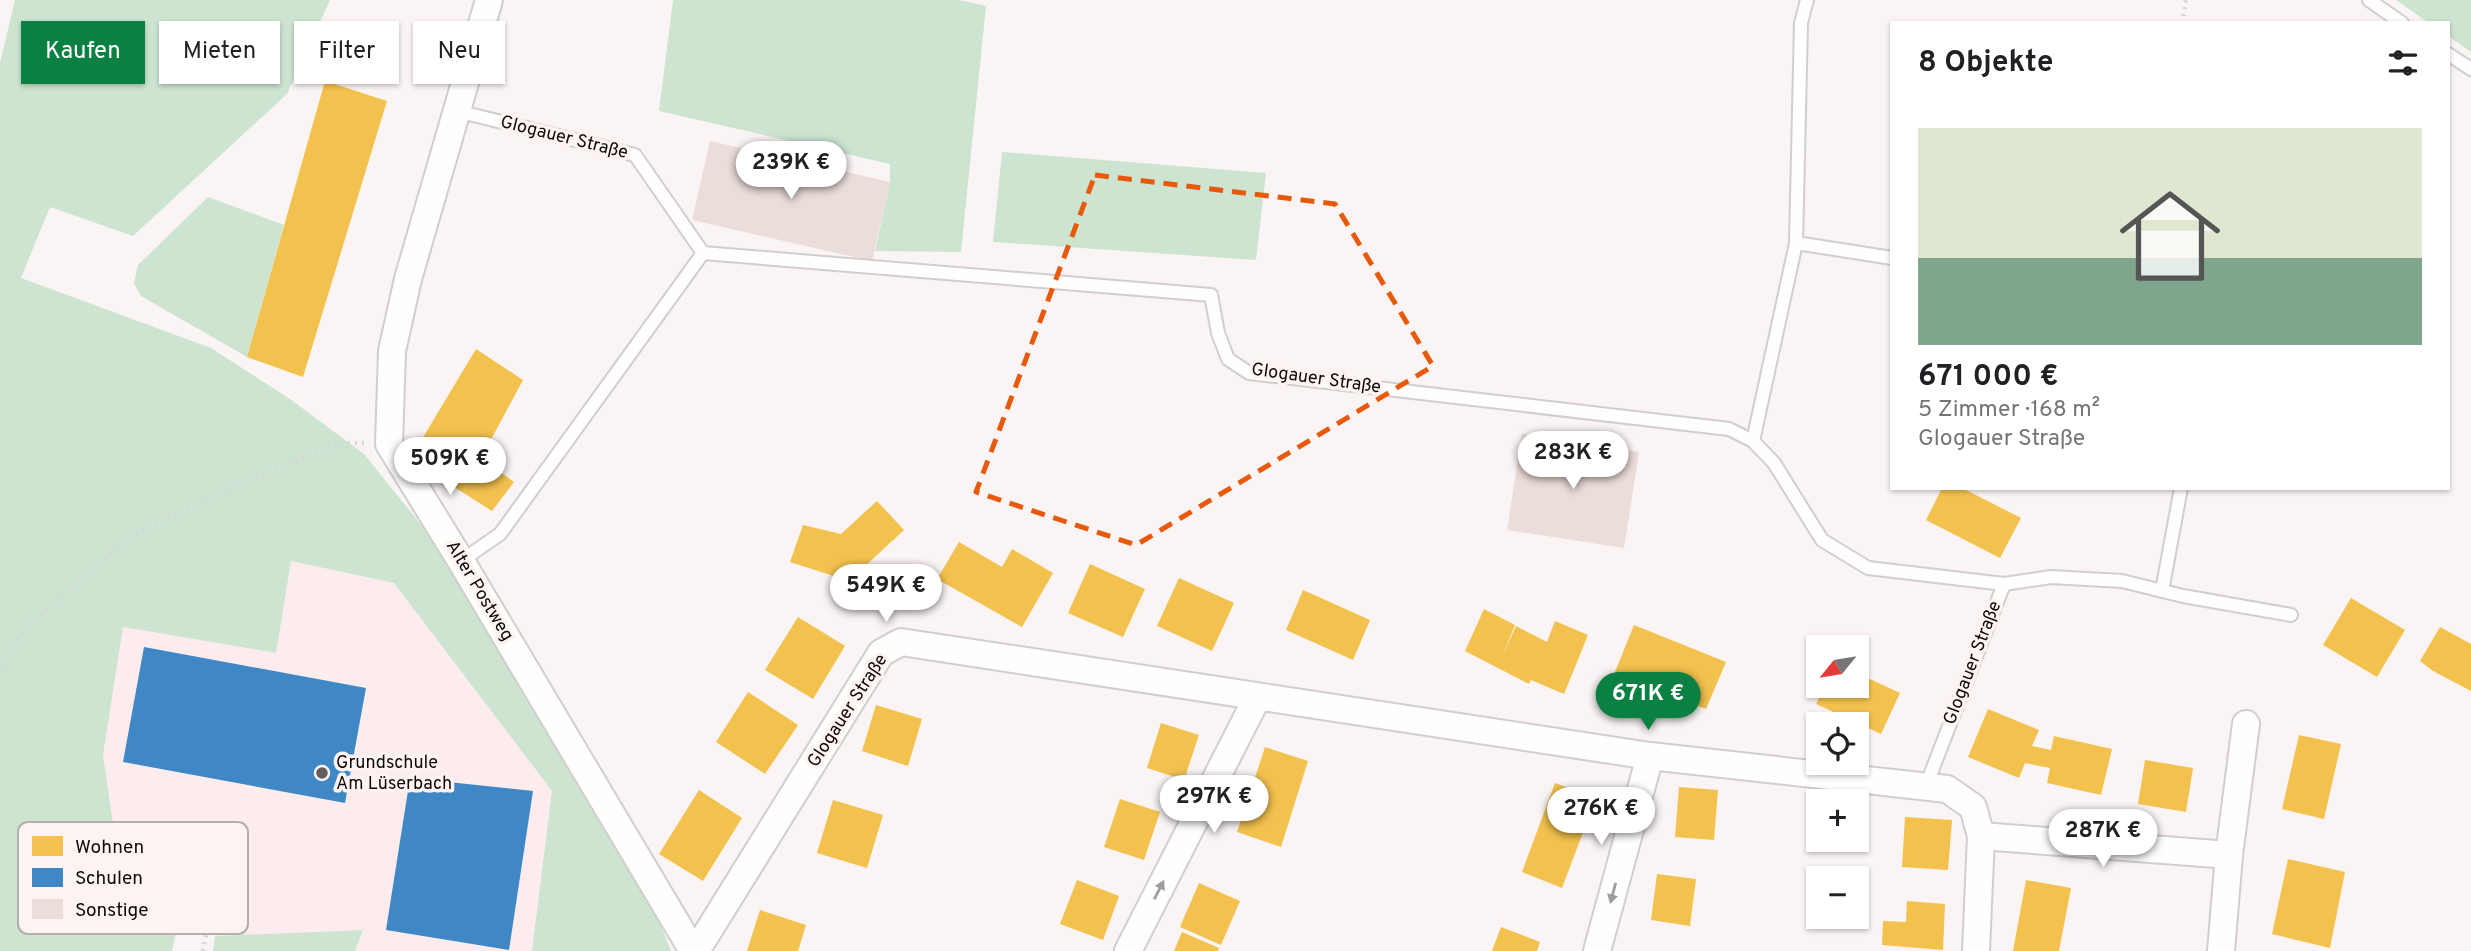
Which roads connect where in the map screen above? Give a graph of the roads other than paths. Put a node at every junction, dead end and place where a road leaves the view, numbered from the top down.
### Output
1 (489, 0) edge
2 (1807, 0) edge
3 (2369, 0) edge
4 (2399, 21) edge
5 (2450, 55) edge
6 (2471, 69) edge
7 (457, 111) junction
8 (1796, 243) junction
9 (703, 253) junction
10 (1890, 258) edge
11 (1753, 441) junction
12 (2181, 490) edge
13 (461, 561) junction
14 (2004, 584) junction
15 (2162, 591) junction
16 (2291, 615) dead end
17 (1257, 698) junction
18 (2246, 724) dead end
19 (1650, 756) junction
20 (1926, 786) junction
21 (1981, 836) junction
22 (2230, 855) junction
23 (695, 951) edge
24 (1128, 951) edge
25 (1598, 951) edge
26 (1976, 951) edge
27 (2221, 951) edge

1 - 7 street
2 - 8 lane
3 - 4 lane
5 - 6 lane
7 - 9 lane, Glogauer Straße
7 - 13 street, Alter Postweg
8 - 10 lane
8 - 11 lane
9 - 11 lane, Glogauer Straße
9 - 13 lane
11 - 14 lane, Glogauer Straße
12 - 15 lane
13 - 23 street, Alter Postweg
14 - 15 lane
14 - 20 lane, Glogauer Straße
15 - 16 lane
17 - 19 street, Glogauer Straße
17 - 23 street, Glogauer Straße
24 -> 17 street
18 - 22 street
19 - 20 street, Glogauer Straße
19 -> 25 street
20 - 21 street, Glogauer Straße
21 - 22 street
21 - 26 street
22 - 27 street

